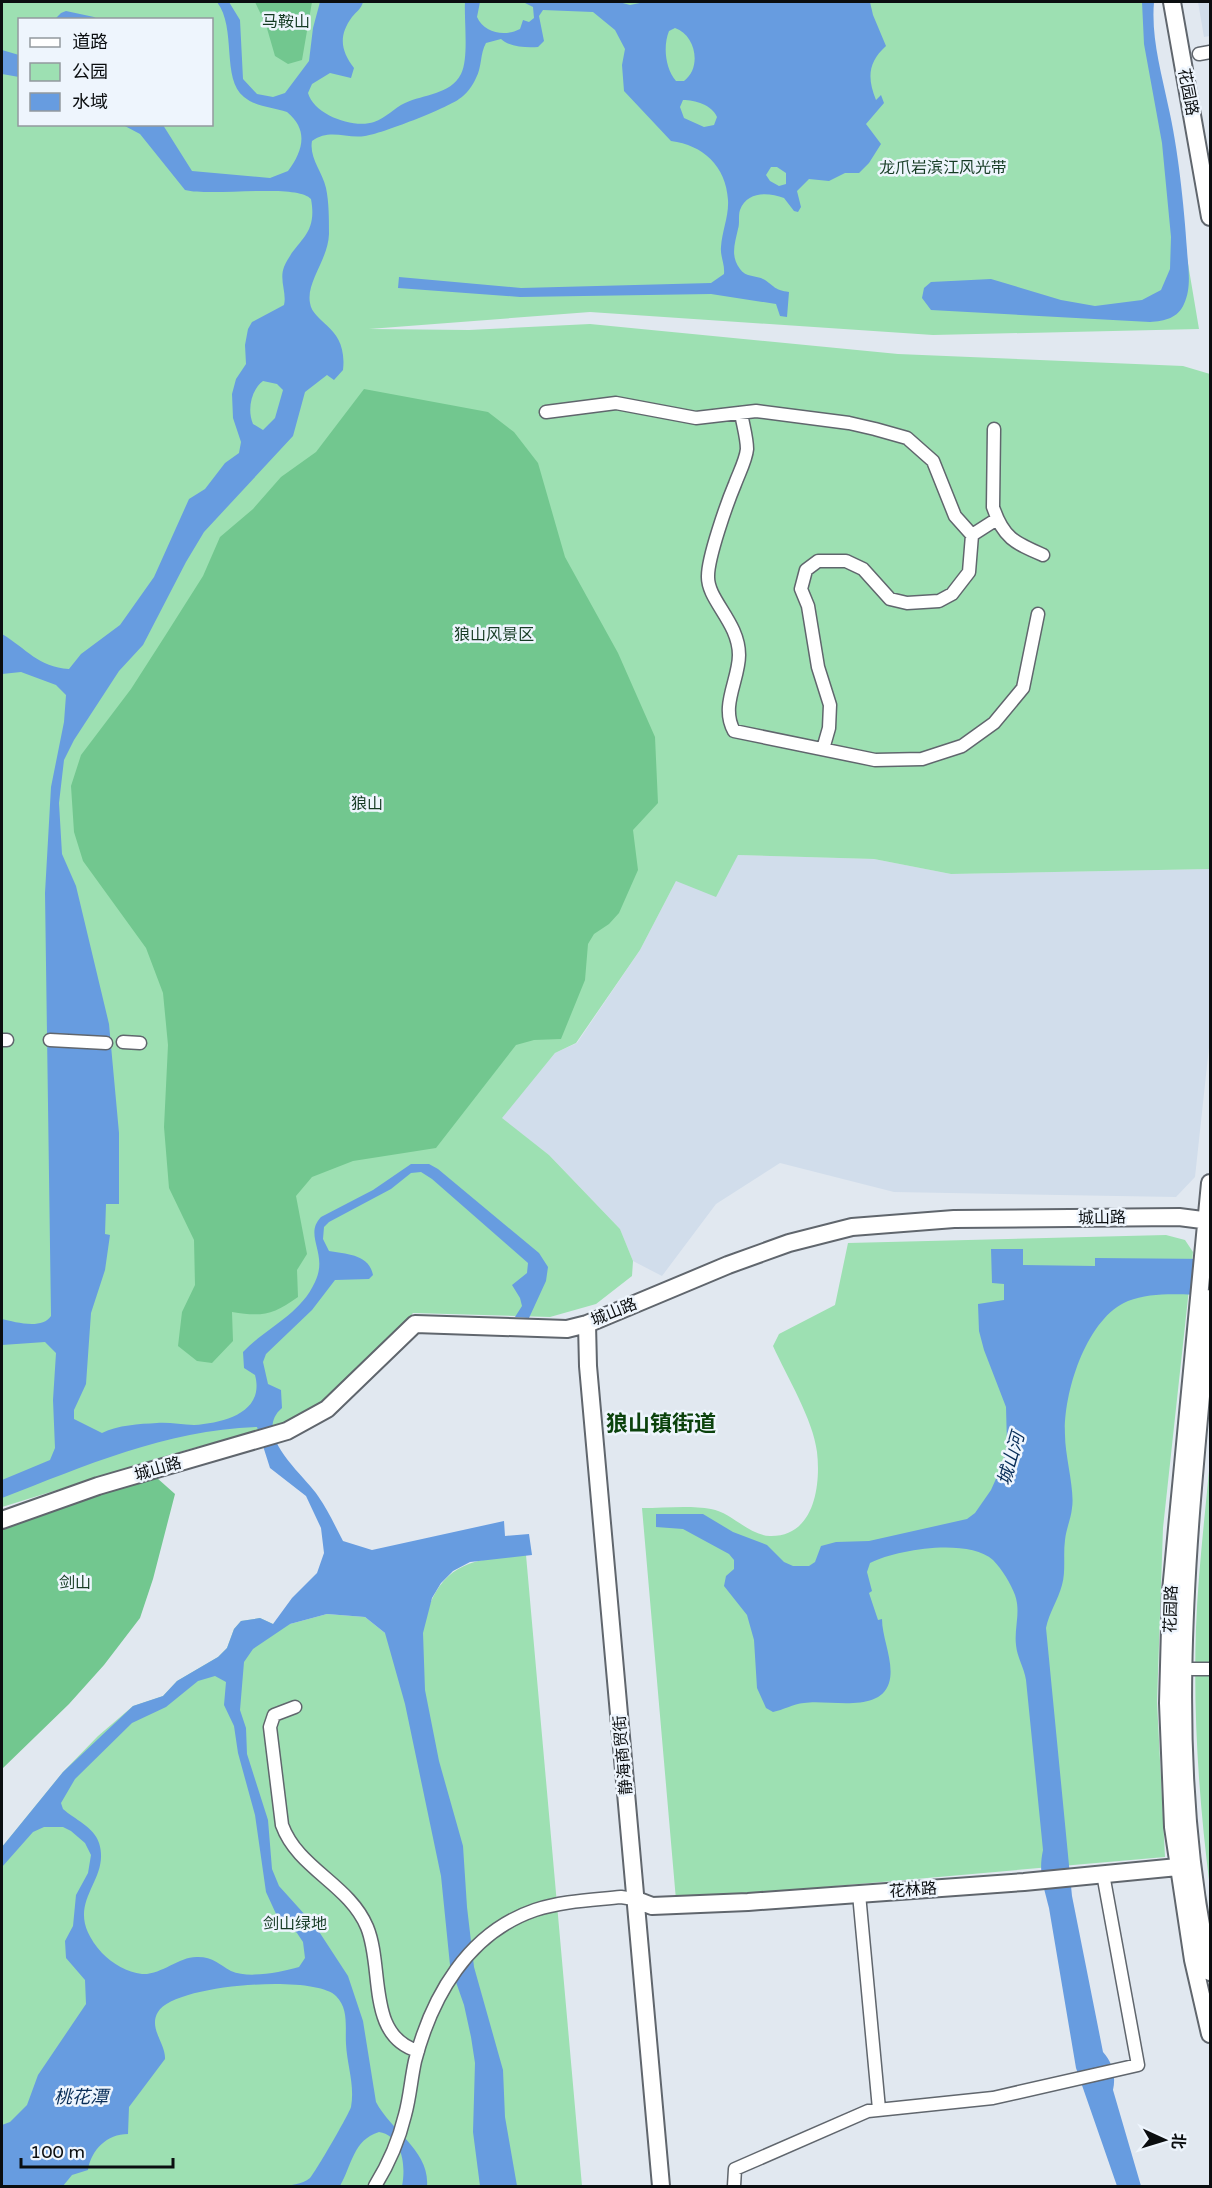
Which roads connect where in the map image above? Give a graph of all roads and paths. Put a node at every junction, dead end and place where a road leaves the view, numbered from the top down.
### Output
1 (1172, 2) edge
2 (1178, 2) edge
3 (1210, 182) edge
4 (1210, 217) edge
5 (546, 412) dead end
6 (741, 413) junction
7 (994, 429) dead end
8 (997, 519) junction
9 (972, 535) junction
10 (1043, 555) dead end
11 (1038, 614) dead end
12 (823, 750) junction
13 (50, 1040) dead end
14 (123, 1042) dead end
15 (106, 1043) dead end
16 (141, 1043) dead end
17 (1210, 1182) edge
18 (1208, 1221) edge
19 (1205, 1298) edge
20 (587, 1324) junction
21 (2, 1520) edge
22 (1192, 1669) dead end
23 (1210, 1669) edge
24 (295, 1707) dead end
25 (1186, 1866) junction
26 (1095, 1875) junction
27 (860, 1894) junction
28 (634, 1899) junction
29 (1210, 1972) edge
30 (1210, 2034) edge
31 (418, 2051) junction
32 (879, 2109) junction
33 (375, 2187) edge
34 (661, 2187) edge
35 (734, 2187) edge

1 - 4 street, 花园路
2 - 3 street, 花园路
5 - 6 street
6 - 9 street
6 - 12 street
7 - 8 street
8 - 9 street
8 - 10 street
9 - 12 street
11 - 12 street
13 - 15 street
14 - 16 street
17 - 18 street, 花园路
18 - 19 street, 花园路
18 - 20 street, 城山路
19 - 25 street, 花园路
20 - 21 street, 城山路
20 - 28 street, 静海商贸街
22 - 23 street
24 - 31 street
25 - 26 street, 花林路
25 - 29 street, 花园路
25 - 30 street, 花园路
26 - 27 street, 花林路
26 - 32 street
27 - 28 street, 花林路
27 - 32 street
28 - 31 street
28 - 34 street, 静海商贸街
31 - 33 street
32 - 35 street

